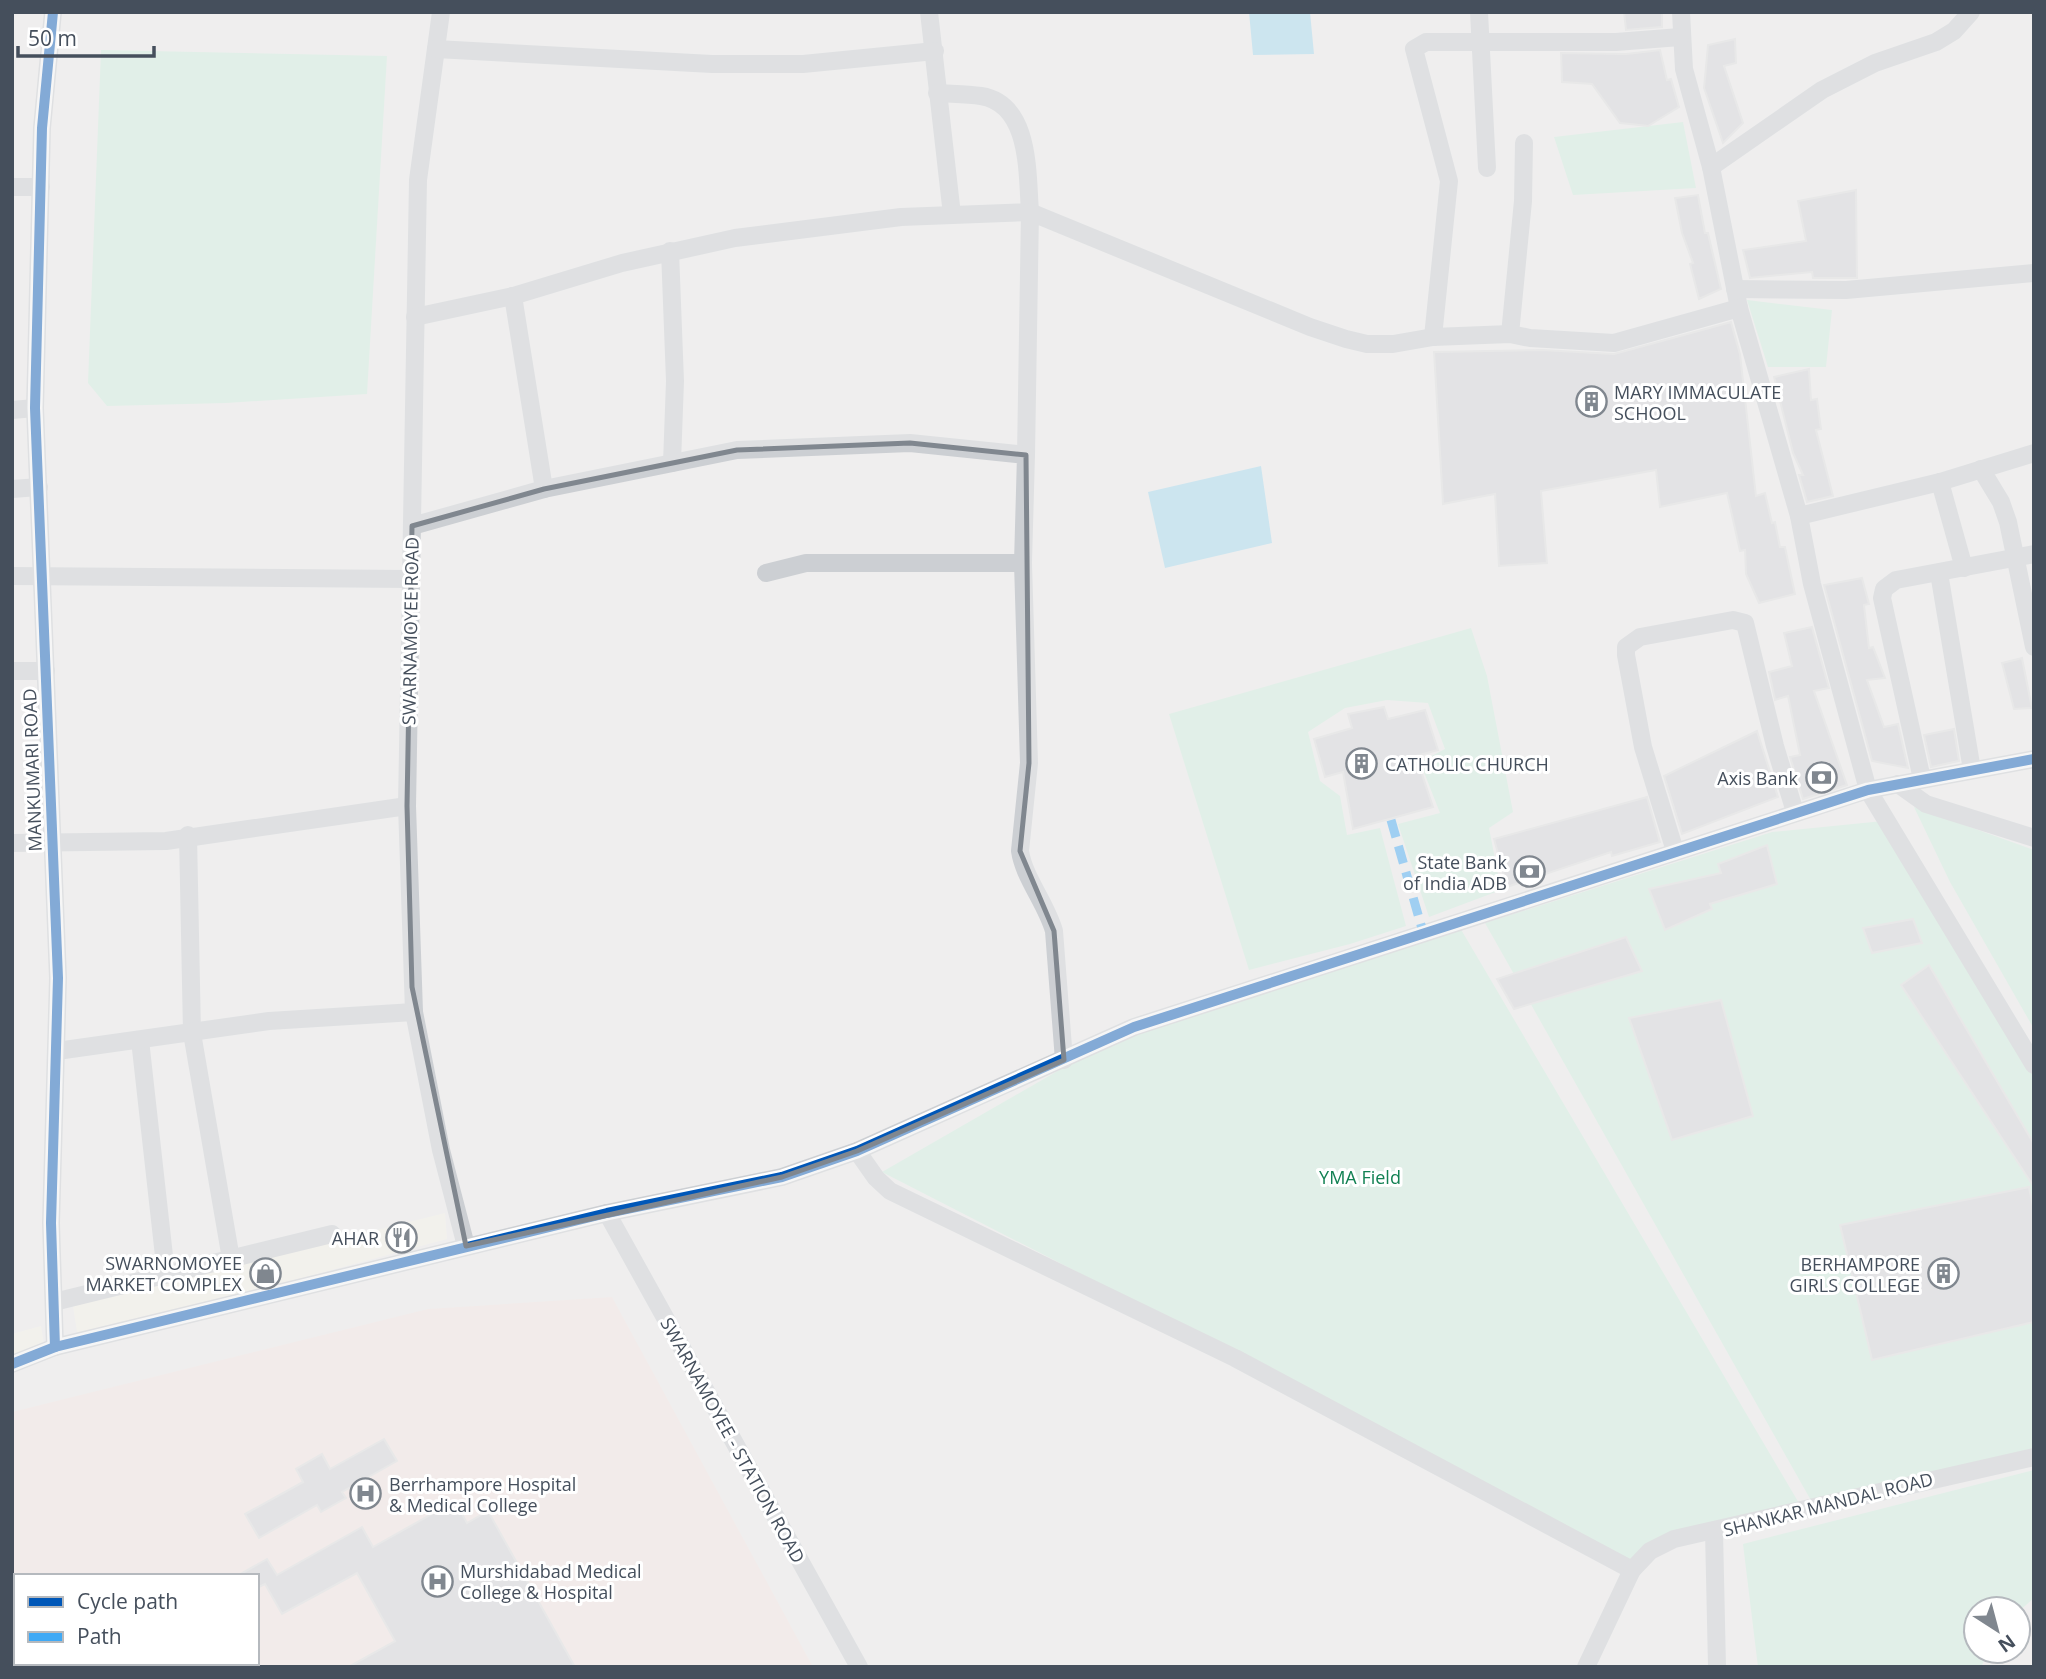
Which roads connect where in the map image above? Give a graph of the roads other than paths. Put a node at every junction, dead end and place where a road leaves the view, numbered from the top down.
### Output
1 (52, 12) edge
2 (441, 12) edge
3 (929, 12) edge
4 (1479, 12) edge
5 (1681, 12) edge
6 (1971, 12) edge
7 (1680, 37) junction
8 (1478, 43) junction
9 (436, 49) junction
10 (935, 51) junction
11 (937, 93) junction
12 (1524, 143) dead end
13 (1711, 167) junction
14 (1487, 168) dead end
15 (12, 187) edge
16 (41, 187) junction
17 (1030, 212) junction
18 (952, 215) junction
19 (670, 251) junction
20 (2034, 273) edge
21 (1735, 289) junction
22 (513, 296) junction
23 (1739, 308) junction
24 (415, 317) junction
25 (1510, 334) junction
26 (1433, 337) junction
27 (35, 408) junction
28 (12, 410) edge
29 (2034, 453) edge
30 (1026, 455) junction
31 (672, 463) junction
32 (1980, 469) junction
33 (1940, 482) junction
34 (39, 487) junction
35 (12, 489) edge
36 (544, 489) junction
37 (1799, 516) junction
38 (412, 526) junction
39 (2025, 556) edge
40 (1023, 562) junction
41 (1964, 568) junction
42 (766, 573) dead end
43 (1939, 573) junction
44 (42, 575) junction
45 (12, 576) edge
46 (410, 579) junction
47 (2034, 647) edge
48 (12, 671) edge
49 (46, 671) junction
50 (2034, 759) edge
51 (1972, 770) junction
52 (1922, 779) junction
53 (1898, 784) junction
54 (1868, 790) junction
55 (407, 806) junction
56 (1796, 813) junction
57 (188, 835) junction
58 (2034, 838) edge
59 (52, 842) junction
60 (12, 843) edge
61 (1675, 851) junction
62 (414, 1012) junction
63 (192, 1033) junction
64 (140, 1040) junction
65 (57, 1051) junction
66 (1064, 1060) junction
67 (2034, 1065) edge
68 (857, 1151) junction
69 (607, 1213) junction
70 (332, 1234) dead end
71 (466, 1246) junction
72 (231, 1259) junction
73 (166, 1274) junction
74 (54, 1302) junction
75 (55, 1348) junction
76 (12, 1364) edge
77 (2034, 1457) edge
78 (1714, 1531) junction
79 (1632, 1570) junction
80 (859, 1667) edge
81 (1586, 1667) edge
82 (1717, 1667) edge

1 - 16 street, MANKUMARI ROAD
2 - 9 street, SWARNAMOYEE ROAD
3 - 10 street
4 - 8 street
5 - 7 street
6 - 13 street
7 - 8 street
7 - 13 street
8 - 14 street
8 - 26 street
9 - 10 street
9 - 24 street, SWARNAMOYEE ROAD
10 - 11 street
11 - 17 street
11 - 18 street
12 - 25 street
13 - 21 street
15 - 16 street
16 - 27 street, MANKUMARI ROAD
17 - 18 street
17 - 26 street
17 - 30 street
18 - 19 street
19 - 22 street
19 - 31 street
20 - 21 street
21 - 23 street
22 - 24 street
22 - 36 street
23 - 25 street
23 - 37 street
24 - 38 street, SWARNAMOYEE ROAD
25 - 26 street
27 - 28 street
27 - 34 street, MANKUMARI ROAD
29 - 32 street
30 - 31 street
30 - 40 street
31 - 36 street
32 - 33 street
32 - 39 street
33 - 37 street
33 - 41 street
34 - 35 street
34 - 44 street, MANKUMARI ROAD
36 - 38 street
37 - 54 street
38 - 46 street, SWARNAMOYEE ROAD
39 - 41 street
39 - 47 street
40 - 42 street
40 - 66 street
41 - 43 street
43 - 51 street
43 - 52 street
44 - 45 street
44 - 46 street
44 - 49 street, MANKUMARI ROAD
46 - 55 street, SWARNAMOYEE ROAD
48 - 49 street
49 - 59 street, MANKUMARI ROAD
50 - 51 street
51 - 52 street
52 - 53 street
53 - 54 street
53 - 58 street
54 - 56 street
54 - 67 street
55 - 57 street
55 - 62 street, SWARNAMOYEE ROAD
56 - 61 street
56 - 61 street
57 - 59 street
57 - 63 street
59 - 60 street
59 - 65 street, MANKUMARI ROAD
61 - 66 street
62 - 63 street
62 - 71 street, SWARNAMOYEE ROAD
63 - 64 street
63 - 72 street
64 - 65 street
64 - 73 street
65 - 74 street, MANKUMARI ROAD
66 - 68 street
68 - 69 street
68 - 79 street
69 - 71 street
69 - 80 street, SWARNAMOYEE - STATION ROAD
70 - 72 street
71 - 75 street
72 - 73 street
73 - 74 street
74 - 75 street, MANKUMARI ROAD
75 - 76 street
77 - 78 street, SHANKAR MANDAL ROAD
78 - 79 street, SHANKAR MANDAL ROAD
78 - 82 street
79 - 81 street

